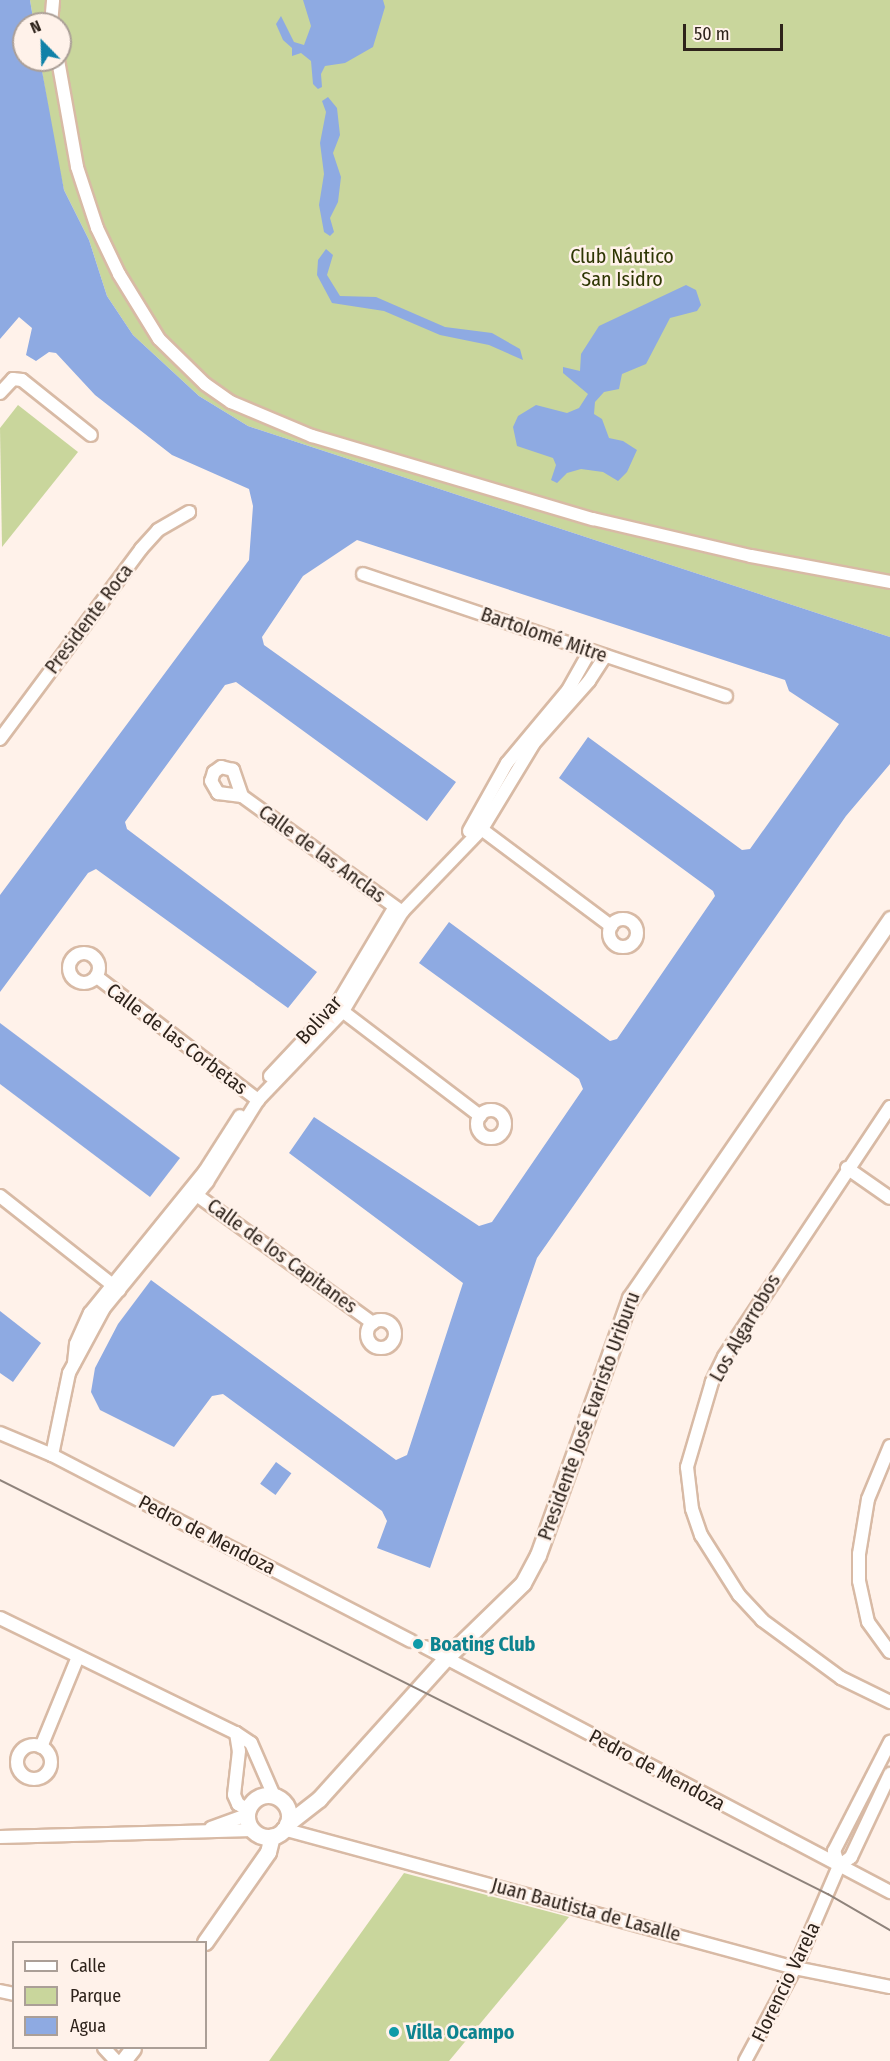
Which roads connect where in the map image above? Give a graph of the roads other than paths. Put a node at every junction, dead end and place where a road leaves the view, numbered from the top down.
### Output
1 (60, 72) edge
2 (0, 393) edge
3 (91, 435) dead end
4 (189, 512) dead end
5 (363, 574) dead end
6 (890, 582) edge
7 (590, 651) junction
8 (605, 656) junction
9 (726, 696) dead end
10 (542, 726) junction
11 (0, 739) edge
12 (239, 781) junction
13 (228, 794) junction
14 (242, 796) junction
15 (478, 827) junction
16 (399, 909) junction
17 (890, 919) edge
18 (611, 926) dead end
19 (97, 977) dead end
20 (340, 1009) junction
21 (255, 1098) junction
22 (890, 1107) edge
23 (480, 1116) dead end
24 (847, 1168) junction
25 (193, 1192) junction
26 (0, 1196) edge
27 (890, 1198) edge
28 (117, 1287) junction
29 (373, 1323) dead end
30 (0, 1432) edge
31 (890, 1446) edge
32 (52, 1455) junction
33 (0, 1618) edge
34 (411, 1641) dead end
35 (425, 1647) dead end
36 (890, 1652) edge
37 (78, 1657) junction
38 (446, 1658) junction
39 (890, 1702) edge
40 (236, 1733) junction
41 (890, 1742) edge
42 (41, 1747) dead end
43 (890, 1774) edge
44 (319, 1799) junction
45 (279, 1800) junction
46 (247, 1812) junction
47 (253, 1830) junction
48 (281, 1830) junction
49 (203, 1831) junction
50 (843, 1835) junction
51 (0, 1837) edge
52 (858, 1842) junction
53 (839, 1866) junction
54 (890, 1892) edge
55 (206, 1941) edge
56 (795, 1968) junction
57 (890, 1987) edge
58 (105, 2049) edge
59 (132, 2049) edge
60 (116, 2061) edge
61 (123, 2061) edge
62 (745, 2061) edge

1 - 6 street
2 - 3 street
4 - 11 street, Presidente Roca
5 - 7 street, Bartolomé Mitre
7 - 8 street, Bartolomé Mitre
7 - 10 street, Bolivar
8 - 9 street, Bartolomé Mitre
8 - 10 street, Bolivar
10 - 15 street, Bolivar
12 - 13 street
12 - 13 street
12 - 14 street, Calle de las Anclas
13 - 14 street, Calle de las Anclas
14 - 16 street, Calle de las Anclas
15 - 16 street, Bolivar
15 - 18 street
16 - 20 street, Bolivar
17 - 38 street, Presidente José Evaristo Uriburu
19 - 21 street, Calle de las Corbetas
20 - 21 street, Bolivar
20 - 23 street
21 - 25 street, Bolivar
22 - 24 street, Los Algarrobos
24 - 27 street
24 - 39 street, Los Algarrobos
25 - 28 street, Bolivar
25 - 29 street, Calle de los Capitanes
26 - 28 street
28 - 32 street, Bolivar
30 - 32 street, Pedro de Mendoza
31 - 36 street
32 - 34 street, Pedro de Mendoza
33 - 37 street
35 - 38 street, Pedro de Mendoza
37 - 40 street
37 - 42 street
38 - 44 street, Presidente José Evaristo Uriburu
38 - 53 street, Pedro de Mendoza
40 - 45 street
40 - 46 street
41 - 50 street
43 - 52 street
44 - 45 street
44 - 48 street, Presidente José Evaristo Uriburu
45 - 46 street
45 - 48 street
46 - 47 street
46 - 49 street
47 - 48 street
47 - 49 street
48 - 55 street, Presidente José Evaristo Uriburu
48 - 56 street, Juan Bautista de Lasalle
49 - 51 street
50 - 52 street
50 - 53 street
52 - 53 street
53 - 54 street, Pedro de Mendoza
53 - 56 street, Florencio Varela
56 - 57 street, Juan Bautista de Lasalle
56 - 62 street, Florencio Varela
58 - 60 street
59 - 61 street

